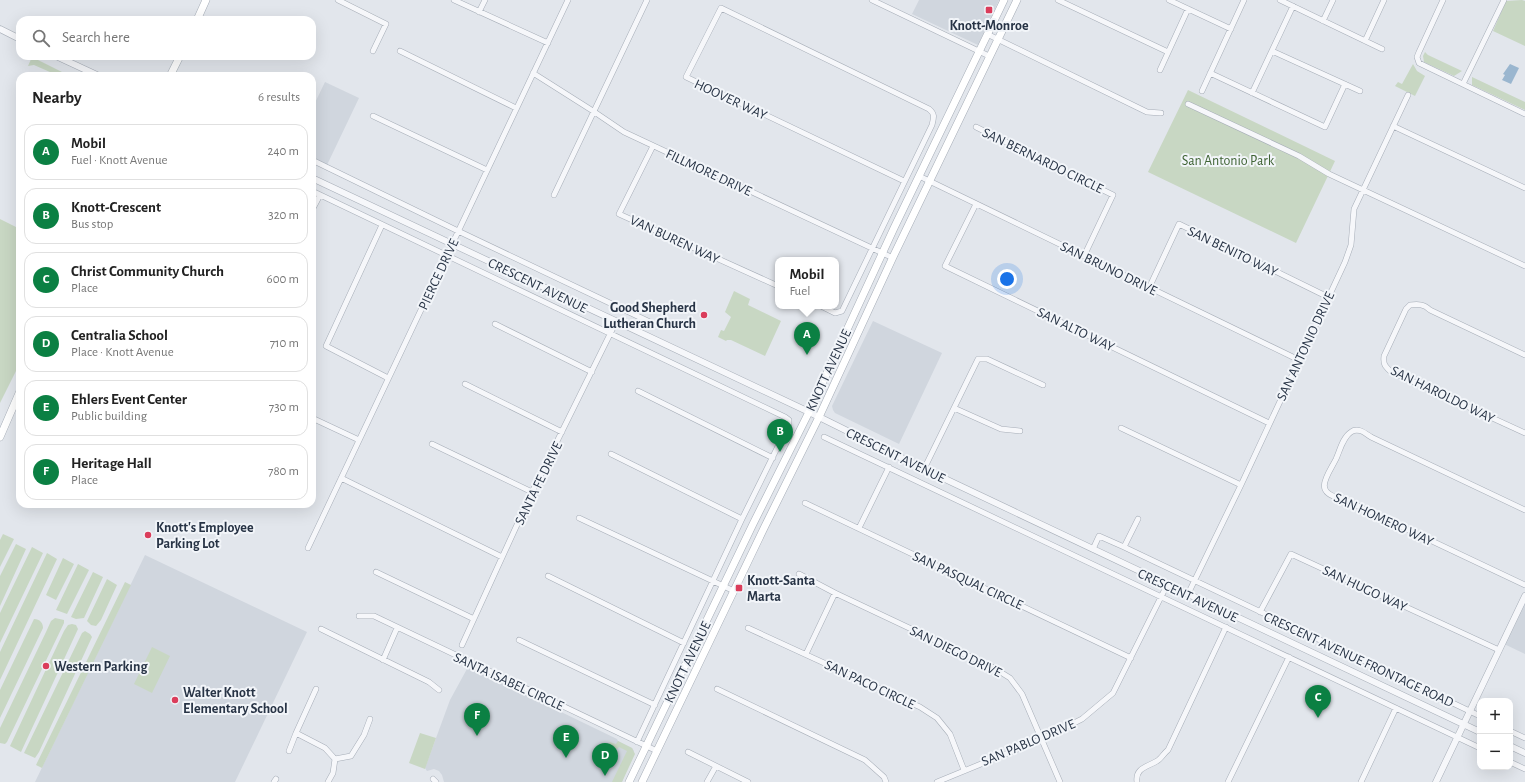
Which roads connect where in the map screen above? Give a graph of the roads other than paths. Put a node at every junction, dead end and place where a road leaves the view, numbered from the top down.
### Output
1 (206, 0) edge
2 (338, 0) edge
3 (454, 0) edge
4 (485, 0) edge
5 (568, 0) edge
6 (647, 0) edge
7 (872, 0) edge
8 (1004, 0) edge
9 (1017, 0) edge
10 (1058, 0) edge
11 (1169, 0) edge
12 (1244, 0) edge
13 (1281, 0) edge
14 (1333, 0) edge
15 (1384, 0) edge
16 (1443, 0) edge
17 (1504, 0) edge
18 (1293, 6) junction
19 (1188, 9) junction
20 (479, 12) junction
21 (199, 16) edge
22 (1323, 21) junction
23 (0, 29) edge
24 (1231, 29) junction
25 (987, 34) junction
26 (16, 37) edge
27 (998, 40) junction
28 (1365, 41) junction
29 (548, 43) junction
30 (1382, 49) dead end
31 (373, 51) dead end
32 (400, 51) dead end
33 (980, 51) junction
34 (1272, 51) junction
35 (1168, 52) junction
36 (989, 56) junction
37 (65, 60) edge
38 (178, 60) edge
39 (1160, 70) dead end
40 (90, 72) edge
41 (172, 72) edge
42 (533, 73) junction
43 (1210, 73) junction
44 (1345, 84) junction
45 (1463, 84) junction
46 (1202, 91) dead end
47 (1360, 91) dead end
48 (1252, 93) junction
49 (1408, 95) dead end
50 (1188, 104) dead end
51 (516, 108) junction
52 (593, 111) junction
53 (1161, 113) dead end
54 (1525, 114) edge
55 (374, 116) dead end
56 (1393, 126) junction
57 (976, 127) dead end
58 (653, 146) junction
59 (316, 162) edge
60 (487, 170) junction
61 (919, 176) junction
62 (316, 180) edge
63 (904, 181) junction
64 (929, 181) junction
65 (1525, 188) edge
66 (1362, 189) junction
67 (316, 193) edge
68 (320, 195) junction
69 (554, 195) dead end
70 (316, 202) edge
71 (976, 204) junction
72 (382, 225) junction
73 (458, 231) junction
74 (452, 243) junction
75 (872, 249) junction
76 (882, 253) junction
77 (446, 256) junction
78 (1084, 256) junction
79 (893, 258) junction
80 (1525, 266) edge
81 (775, 285) edge
82 (1149, 288) junction
83 (1328, 297) junction
84 (829, 309) edge
85 (853, 316) junction
86 (616, 322) junction
87 (863, 322) junction
88 (652, 323) dead end
89 (495, 324) dead end
90 (610, 334) junction
91 (1525, 355) edge
92 (1299, 360) junction
93 (592, 372) junction
94 (388, 378) junction
95 (465, 384) dead end
96 (1043, 385) dead end
97 (638, 391) dead end
98 (16, 400) edge
99 (954, 408) junction
100 (809, 412) junction
101 (819, 417) junction
102 (316, 420) edge
103 (1269, 423) junction
104 (1121, 428) dead end
105 (1020, 431) dead end
106 (562, 432) junction
107 (1525, 434) edge
108 (0, 437) edge
109 (824, 437) dead end
110 (359, 440) junction
111 (432, 444) dead end
112 (611, 454) dead end
113 (773, 458) junction
114 (889, 467) junction
115 (924, 469) junction
116 (342, 478) junction
117 (1241, 485) junction
118 (532, 492) junction
119 (805, 502) dead end
120 (1525, 510) edge
121 (579, 518) dead end
122 (742, 519) junction
123 (1138, 519) dead end
124 (860, 528) junction
125 (1124, 547) junction
126 (308, 548) dead end
127 (1093, 549) junction
128 (502, 557) junction
129 (376, 572) dead end
130 (799, 574) dead end
131 (548, 576) dead end
132 (1194, 580) junction
133 (713, 581) junction
134 (1167, 585) junction
135 (1525, 585) edge
136 (724, 586) junction
137 (734, 590) junction
138 (835, 593) junction
139 (1188, 594) junction
140 (1525, 596) edge
141 (1161, 597) junction
142 (1260, 612) junction
143 (360, 616) dead end
144 (474, 619) junction
145 (1226, 627) junction
146 (398, 628) junction
147 (748, 628) dead end
148 (321, 629) dead end
149 (519, 640) dead end
150 (684, 643) junction
151 (462, 645) dead end
152 (1498, 650) junction
153 (806, 654) junction
154 (1289, 656) junction
155 (1131, 658) junction
156 (383, 660) junction
157 (316, 689) dead end
158 (717, 689) dead end
159 (439, 690) dead end
160 (655, 705) junction
161 (1396, 708) junction
162 (1470, 712) junction
163 (1477, 715) edge
164 (370, 719) dead end
165 (1464, 724) junction
166 (1477, 730) edge
167 (1513, 732) edge
168 (296, 733) junction
169 (1458, 737) junction
170 (1525, 738) edge
171 (1042, 739) junction
172 (638, 742) junction
173 (647, 746) junction
174 (1477, 746) edge
175 (1513, 747) edge
176 (289, 751) dead end
177 (657, 752) junction
178 (688, 752) dead end
179 (1525, 753) edge
180 (335, 759) junction
181 (1513, 763) edge
182 (716, 766) junction
183 (1525, 769) edge
184 (964, 770) junction
185 (328, 782) edge
186 (629, 782) edge
187 (642, 782) edge
188 (708, 782) edge
189 (748, 782) edge
190 (886, 782) edge
191 (937, 782) edge
192 (1060, 782) edge
193 (1137, 782) edge
194 (1228, 782) edge
195 (1361, 782) edge
196 (1436, 782) edge

1 - 21 main road
2 - 31 street
3 - 20 street
4 - 20 street
5 - 29 street, PIERCE DRIVE
6 - 52 street
7 - 33 street
8 - 25 main road, KNOTT AVENUE
9 - 27 main road, KNOTT AVENUE
10 - 35 street
11 - 19 street
12 - 24 street
13 - 18 street
14 - 22 street
15 - 28 street
16 - 45 street
17 - 45 street
18 - 22 street
18 - 34 street
19 - 24 street
19 - 35 street
20 - 29 street
22 - 28 street
23 - 26 street
24 - 43 street
25 - 27 street
25 - 33 main road, KNOTT AVENUE
27 - 36 main road, KNOTT AVENUE
27 - 53 street
28 - 30 street
29 - 42 street, PIERCE DRIVE
32 - 51 street
33 - 36 street
33 - 61 main road, KNOTT AVENUE
34 - 44 street
34 - 48 street
35 - 39 street
36 - 64 main road, KNOTT AVENUE
37 - 40 street
38 - 41 main road
42 - 51 street, PIERCE DRIVE
42 - 52 street, FILLMORE DRIVE
43 - 46 street
43 - 48 street
44 - 47 street
44 - 48 street
45 - 54 street
49 - 56 street, SAN ANTONIO DRIVE
50 - 66 street
51 - 60 street, PIERCE DRIVE
52 - 58 street, FILLMORE DRIVE
52 - 69 street
55 - 60 street
56 - 65 street
56 - 66 street, SAN ANTONIO DRIVE
57 - 78 street, SAN BERNARDO CIRCLE
58 - 75 street, FILLMORE DRIVE
58 - 81 street, VAN BUREN WAY
59 - 73 street
60 - 73 street, PIERCE DRIVE
61 - 64 street, SAN BRUNO DRIVE
61 - 76 main road, KNOTT AVENUE
62 - 74 street, CRESCENT AVENUE
63 - 63 street, HOOVER WAY
63 - 75 street
64 - 71 street, SAN BRUNO DRIVE
64 - 79 main road, KNOTT AVENUE
66 - 80 street
66 - 83 street, SAN ANTONIO DRIVE
67 - 68 street, CRESCENT AVENUE
68 - 70 street
68 - 72 street, CRESCENT AVENUE
71 - 78 street, SAN BRUNO DRIVE
71 - 103 street, SAN ALTO WAY
72 - 77 street, CRESCENT AVENUE
72 - 94 street
73 - 74 street, PIERCE DRIVE
73 - 88 street
74 - 77 street, PIERCE DRIVE
74 - 86 street, CRESCENT AVENUE
75 - 76 street, FILLMORE DRIVE
75 - 84 street
76 - 79 street, FILLMORE DRIVE
76 - 85 main road, KNOTT AVENUE
77 - 90 street, CRESCENT AVENUE
77 - 94 street, PIERCE DRIVE
78 - 82 street, SAN BRUNO DRIVE
79 - 87 main road, KNOTT AVENUE
82 - 83 street, SAN BENITO WAY
82 - 92 street, SAN BRUNO DRIVE
83 - 92 street, SAN ANTONIO DRIVE
85 - 87 main road
85 - 100 main road, KNOTT AVENUE
86 - 90 street, SANTA FE DRIVE
86 - 100 street, CRESCENT AVENUE
87 - 101 main road, KNOTT AVENUE
89 - 93 street
90 - 93 street, SANTA FE DRIVE
90 - 113 street, CRESCENT AVENUE
91 - 107 street, SAN HAROLDO WAY
92 - 103 street, SAN ANTONIO DRIVE
93 - 106 street, SANTA FE DRIVE
94 - 110 street, PIERCE DRIVE
95 - 106 street
96 - 99 street
97 - 113 street
98 - 108 main road
99 - 105 street
99 - 115 street
100 - 101 street, CRESCENT AVENUE
100 - 136 main road, KNOTT AVENUE
101 - 115 street, CRESCENT AVENUE
101 - 137 main road, KNOTT AVENUE
102 - 110 street
103 - 117 street, SAN ANTONIO DRIVE
104 - 117 street
106 - 118 street, SANTA FE DRIVE
109 - 114 street, CRESCENT AVENUE FRONTAGE ROAD
110 - 116 street, PIERCE DRIVE
111 - 118 street
112 - 122 street
113 - 122 street
114 - 124 street
114 - 141 street, CRESCENT AVENUE FRONTAGE ROAD
115 - 127 street, CRESCENT AVENUE
116 - 126 street, PIERCE DRIVE
116 - 128 street
117 - 132 street, SAN ANTONIO DRIVE
118 - 128 street, SANTA FE DRIVE
119 - 124 street, SAN PASQUAL CIRCLE
120 - 135 street, SAN HOMERO WAY
121 - 133 street
122 - 133 street
123 - 125 street
124 - 155 street, SAN PASQUAL CIRCLE
125 - 127 street, CRESCENT AVENUE FRONTAGE ROAD
125 - 132 street, CRESCENT AVENUE FRONTAGE ROAD
127 - 134 street, CRESCENT AVENUE
128 - 144 street, SANTA FE DRIVE
129 - 144 street
130 - 138 street, SAN DIEGO DRIVE
131 - 150 street
132 - 139 street, SAN ANTONIO DRIVE
132 - 142 street, CRESCENT AVENUE FRONTAGE ROAD
133 - 136 street
133 - 150 street
134 - 139 street, CRESCENT AVENUE
134 - 141 street, SAN PABLO DRIVE
136 - 137 street
136 - 173 main road, KNOTT AVENUE
137 - 177 main road, KNOTT AVENUE
138 - 153 street
138 - 171 street, SAN DIEGO DRIVE
139 - 165 street, CRESCENT AVENUE
140 - 152 street
141 - 145 street, CRESCENT AVENUE FRONTAGE ROAD
141 - 155 street, SAN PABLO DRIVE
142 - 152 street, SAN HUGO WAY
142 - 162 street, CRESCENT AVENUE FRONTAGE ROAD
143 - 146 street, SANTA ISABEL CIRCLE
144 - 151 street, SANTA FE DRIVE
145 - 154 street, CRESCENT AVENUE FRONTAGE ROAD
145 - 193 street
146 - 156 street
146 - 172 street, SANTA ISABEL CIRCLE
147 - 153 street, SAN PACO CIRCLE
148 - 156 street
149 - 160 street
150 - 160 street
152 - 162 street
153 - 184 street, SAN PACO CIRCLE
154 - 161 street, CRESCENT AVENUE FRONTAGE ROAD
154 - 194 street
155 - 171 street, SAN PABLO DRIVE
156 - 159 street
157 - 168 street
158 - 190 street
160 - 172 street
161 - 169 street, CRESCENT AVENUE FRONTAGE ROAD
161 - 195 street
162 - 163 street, CRESCENT AVENUE FRONTAGE ROAD
162 - 165 street
164 - 180 street
165 - 166 street, CRESCENT AVENUE
165 - 169 street
167 - 170 street
168 - 176 street
168 - 180 street
169 - 174 street, CRESCENT AVENUE FRONTAGE ROAD
169 - 196 street
171 - 184 street, SAN PABLO DRIVE
171 - 192 street, SAN DIEGO DRIVE
172 - 173 street, SANTA ISABEL CIRCLE
173 - 177 street, SANTA ISABEL CIRCLE
173 - 186 main road, KNOTT AVENUE
175 - 179 street
177 - 187 main road, KNOTT AVENUE
178 - 182 street
180 - 185 street
181 - 183 street
182 - 188 street
182 - 189 street
184 - 191 street, SAN PABLO DRIVE

